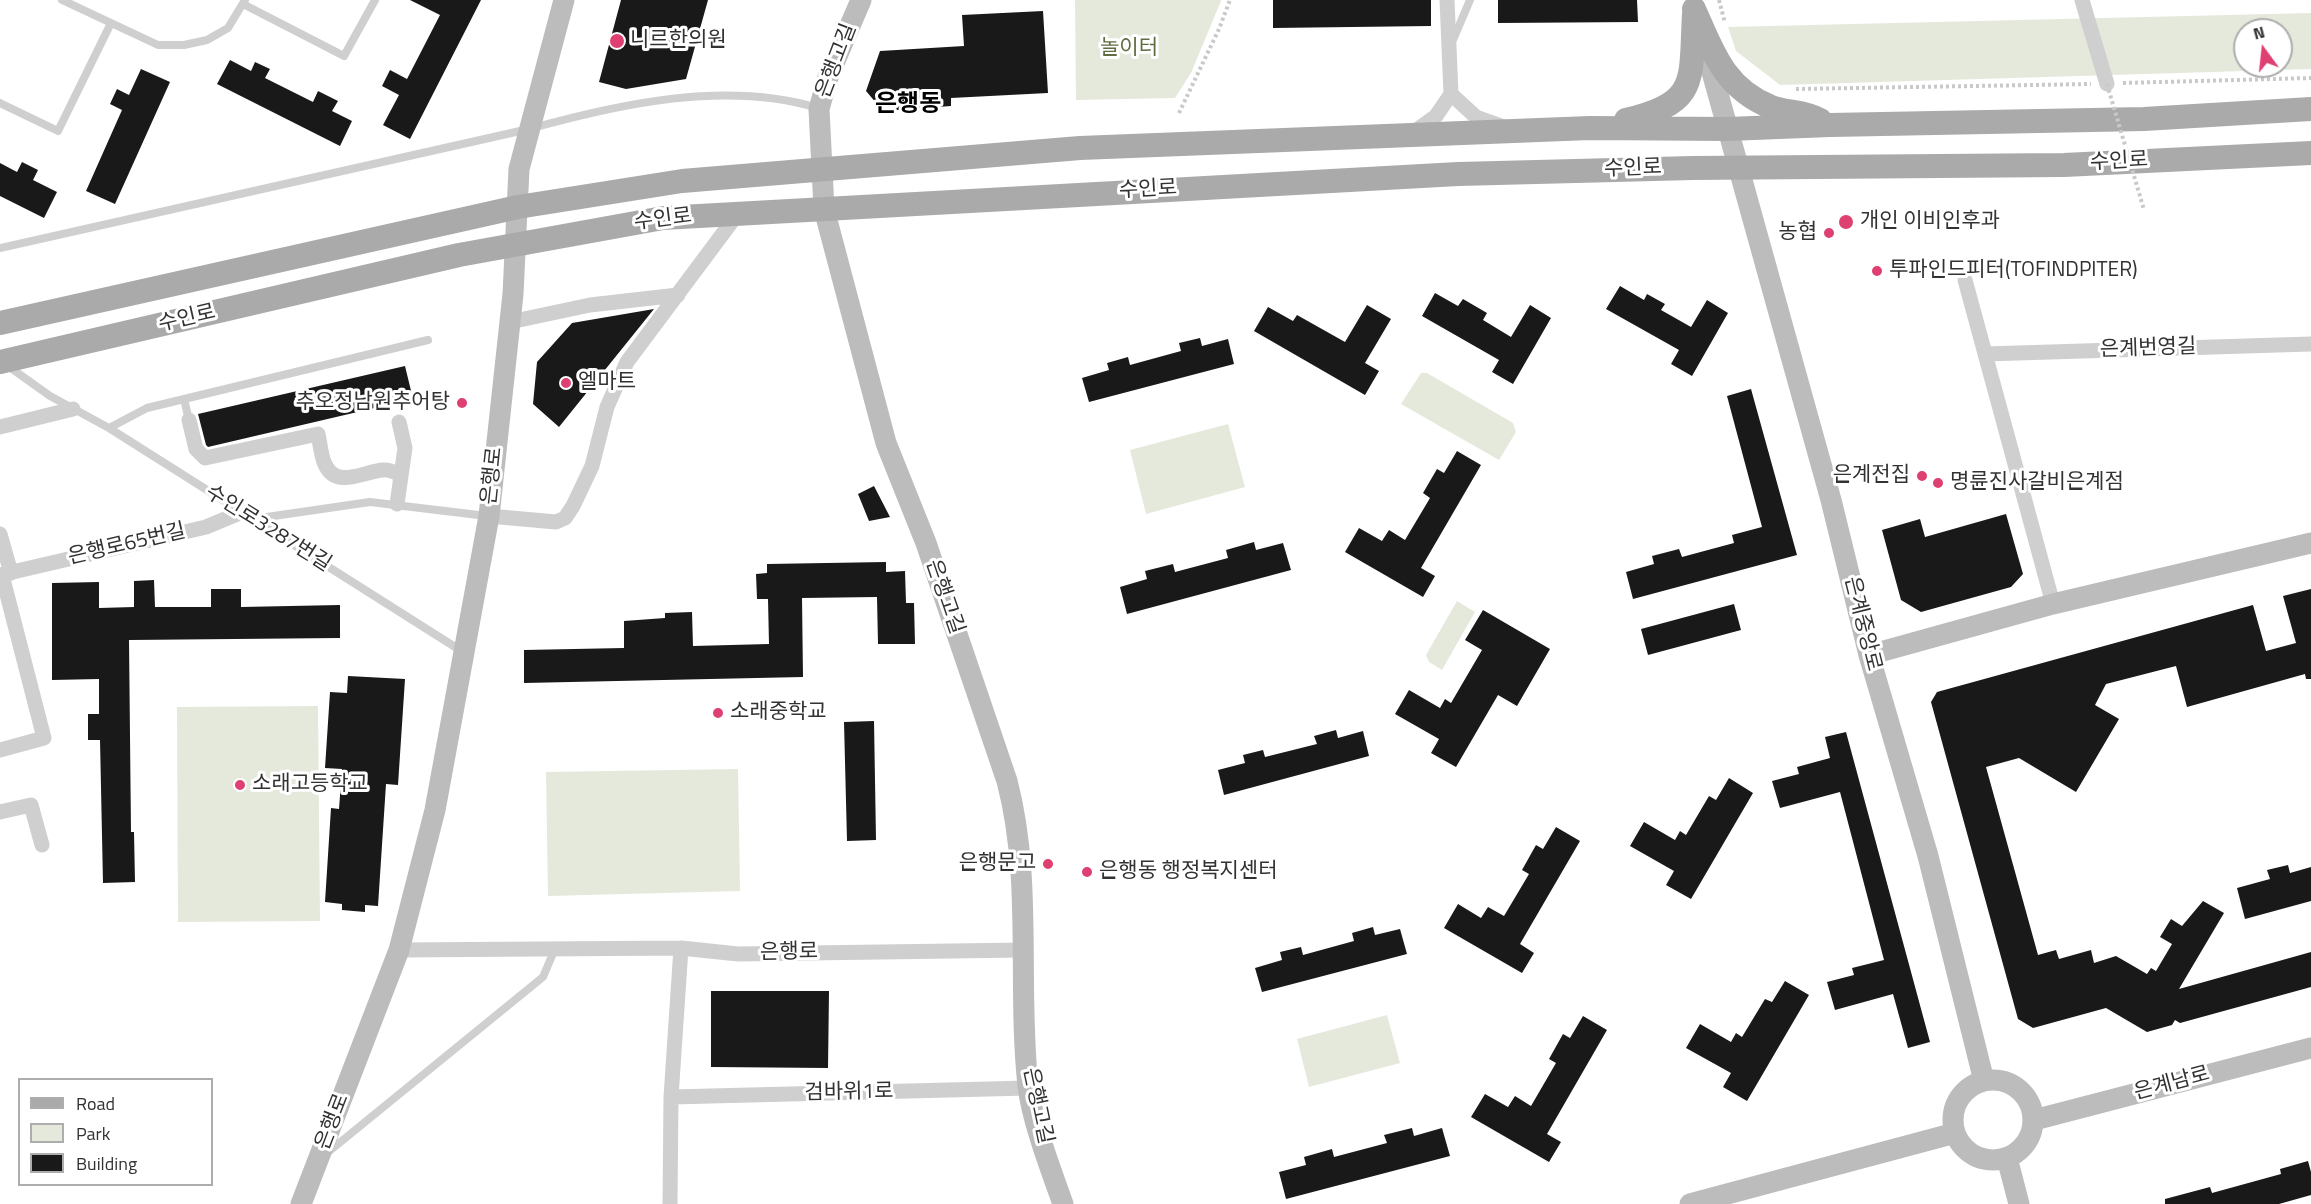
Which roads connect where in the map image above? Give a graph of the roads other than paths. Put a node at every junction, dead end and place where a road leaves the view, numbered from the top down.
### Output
1 (62, 0) edge
2 (375, 0) edge
3 (564, 0) edge
4 (861, 0) edge
5 (1447, 0) edge
6 (1470, 0) edge
7 (2082, 0) edge
8 (244, 2) edge
9 (1693, 4) edge
10 (111, 23) junction
11 (1450, 48) junction
12 (2107, 84) road end
13 (1451, 94) junction
14 (0, 104) edge
15 (819, 109) junction
16 (2311, 109) edge
17 (1830, 125) junction
18 (1590, 128) junction
19 (529, 129) junction
20 (1728, 129) junction
21 (1515, 131) junction
22 (1410, 134) junction
23 (2311, 153) edge
24 (1739, 167) junction
25 (822, 169) junction
26 (518, 207) junction
27 (825, 209) junction
28 (739, 212) junction
29 (517, 243) junction
30 (0, 248) edge
31 (1965, 280) dead end
32 (678, 295) junction
33 (510, 322) junction
34 (0, 323) edge
35 (428, 340) dead end
36 (2311, 344) edge
37 (1985, 354) junction
38 (1, 362) edge
39 (184, 399) junction
40 (73, 409) junction
41 (189, 420) joint
42 (399, 422) dead end
43 (0, 427) edge
44 (109, 428) junction
45 (401, 475) junction
46 (397, 504) junction
47 (248, 516) junction
48 (489, 516) junction
49 (0, 534) edge
50 (2311, 543) edge
51 (4, 574) edge
52 (2053, 604) junction
53 (463, 652) junction
54 (1869, 654) junction
55 (0, 750) edge
56 (0, 812) edge
57 (42, 845) dead end
58 (681, 948) junction
59 (399, 950) junction
60 (1023, 950) junction
61 (554, 951) junction
62 (2311, 1048) edge
63 (1984, 1081) junction
64 (1028, 1089) junction
65 (671, 1097) junction
66 (2034, 1120) junction
67 (1955, 1133) junction
68 (2007, 1158) junction
69 (319, 1160) junction
70 (302, 1204) edge
71 (670, 1204) edge
72 (1063, 1204) edge
73 (1690, 1204) edge
74 (2019, 1204) edge

1 - 10 lane
2 - 8 lane
3 - 19 street, 은행로
4 - 15 street, 은행고길
5 - 11 street
6 - 11 lane
7 - 12 street
8 - 10 lane
9 - 17 main road
9 - 18 main road
9 - 20 street, 은계중앙로
10 - 14 lane
11 - 13 street
13 - 21 street
13 - 22 street
15 - 19 lane
15 - 25 street, 은행고길
16 - 17 main road, 수인로
17 - 20 main road, 수인로
18 - 20 main road, 수인로
18 - 21 main road, 수인로
19 - 26 street, 은행로
19 - 30 lane
20 - 24 street, 은계중앙로
21 - 22 main road, 수인로
22 - 25 main road, 수인로
23 - 24 main road, 수인로
24 - 27 main road, 수인로
24 - 54 street, 은계중앙로
25 - 26 main road, 수인로
25 - 27 street, 은행고길
26 - 29 street, 은행로
26 - 34 main road, 수인로
27 - 28 main road, 수인로
27 - 60 street, 은행고길
28 - 29 main road, 수인로
28 - 32 street
29 - 33 street, 은행로
29 - 38 main road, 수인로
31 - 37 street
32 - 33 street
32 - 48 street
33 - 48 street, 은행로
35 - 39 lane
36 - 37 street, 은계번영길
37 - 52 street
38 - 40 lane, 수인로3287번길
39 - 41 lane
39 - 44 lane
40 - 43 street
40 - 44 lane, 수인로3287번길
41 - 45 street
42 - 45 street
44 - 47 lane, 수인로3287번길
45 - 46 street
46 - 47 lane, 은행로65번길
46 - 48 lane, 은행로65번길
47 - 51 street, 은행로65번길
47 - 53 lane, 수인로3287번길
48 - 53 street, 은행로
49 - 51 street
50 - 52 street
51 - 55 street
52 - 54 street
53 - 59 street, 은행로
54 - 63 street, 은계중앙로
56 - 57 street
58 - 60 street, 은행로
58 - 61 street, 은행로
58 - 65 street
59 - 61 street, 은행로
59 - 69 street, 은행로
60 - 64 street, 은행고길
61 - 69 lane, 은행로
62 - 66 street, 은계남로
63 - 66 street
63 - 67 street
64 - 65 street, 검바위1로
64 - 72 street, 은행고길
65 - 71 street
66 - 68 street
67 - 68 street
67 - 73 street
68 - 74 street
69 - 70 street, 은행로

